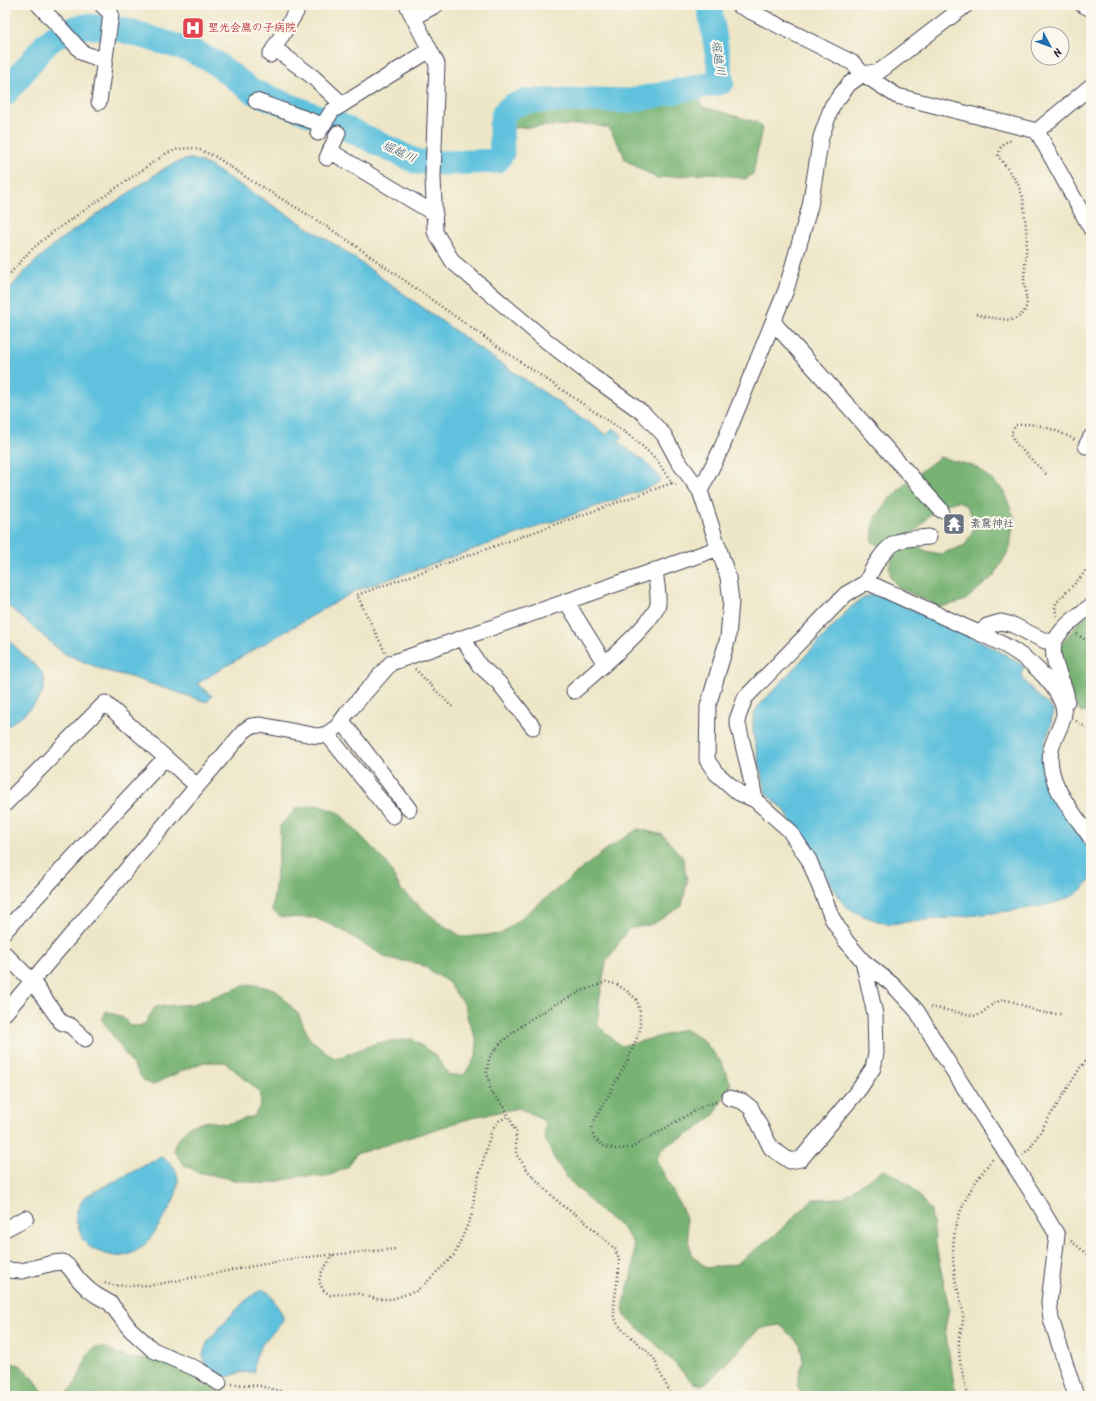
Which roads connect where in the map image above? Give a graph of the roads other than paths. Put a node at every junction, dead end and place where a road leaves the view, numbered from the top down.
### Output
1 (39, 5) edge
2 (102, 5) edge
3 (436, 5) edge
4 (738, 5) edge
5 (966, 5) edge
6 (1083, 5) edge
7 (1091, 9) edge
8 (411, 11) edge
9 (296, 12) dead end
10 (430, 50) junction
11 (105, 61) junction
12 (863, 74) junction
13 (1091, 86) edge
14 (256, 100) dead end
15 (99, 102) dead end
16 (342, 104) junction
17 (1037, 131) junction
18 (338, 133) dead end
19 (435, 214) junction
20 (1091, 229) edge
21 (773, 322) junction
22 (700, 491) junction
23 (940, 510) dead end
24 (929, 537) dead end
25 (719, 548) junction
26 (655, 570) junction
27 (867, 582) junction
28 (566, 601) junction
29 (1091, 606) edge
30 (981, 633) junction
31 (463, 638) junction
32 (1055, 641) junction
33 (605, 664) junction
34 (574, 691) dead end
35 (1064, 712) junction
36 (342, 720) junction
37 (533, 727) dead end
38 (327, 734) junction
39 (165, 758) junction
40 (197, 786) junction
41 (755, 800) junction
42 (5, 804) edge
43 (409, 809) dead end
44 (393, 816) dead end
45 (1091, 838) edge
46 (5, 931) edge
47 (5, 954) edge
48 (863, 961) junction
49 (32, 981) junction
50 (5, 1013) edge
51 (85, 1039) dead end
52 (729, 1098) road end
53 (26, 1218) dead end
54 (5, 1229) edge
55 (5, 1270) edge
56 (219, 1383) road end
57 (1076, 1396) edge

1 - 11 street
2 - 11 street
3 - 8 street
4 - 12 street
5 - 12 street
6 - 7 street
8 - 10 street
9 - 16 street
10 - 16 street
10 - 19 street
11 - 15 street
12 - 17 street
12 - 21 street
13 - 17 street
14 - 16 street
17 - 20 street
18 - 19 street
19 - 22 street
21 - 22 street
21 - 23 street
22 - 25 street
24 - 27 street
25 - 26 street
25 - 41 street
26 - 28 street
26 - 33 street
27 - 30 street
27 - 41 street
28 - 31 street
28 - 33 street
29 - 32 street
30 - 32 street
30 - 35 street
31 - 36 street
31 - 37 street
32 - 35 street
33 - 34 street
35 - 45 street
36 - 38 street
36 - 43 street
38 - 40 street
38 - 44 street
39 - 40 street
39 - 42 street
39 - 46 street
40 - 49 street
41 - 48 street
47 - 49 street
48 - 52 street
48 - 57 street
49 - 50 street
49 - 51 street
53 - 54 street
55 - 56 street

